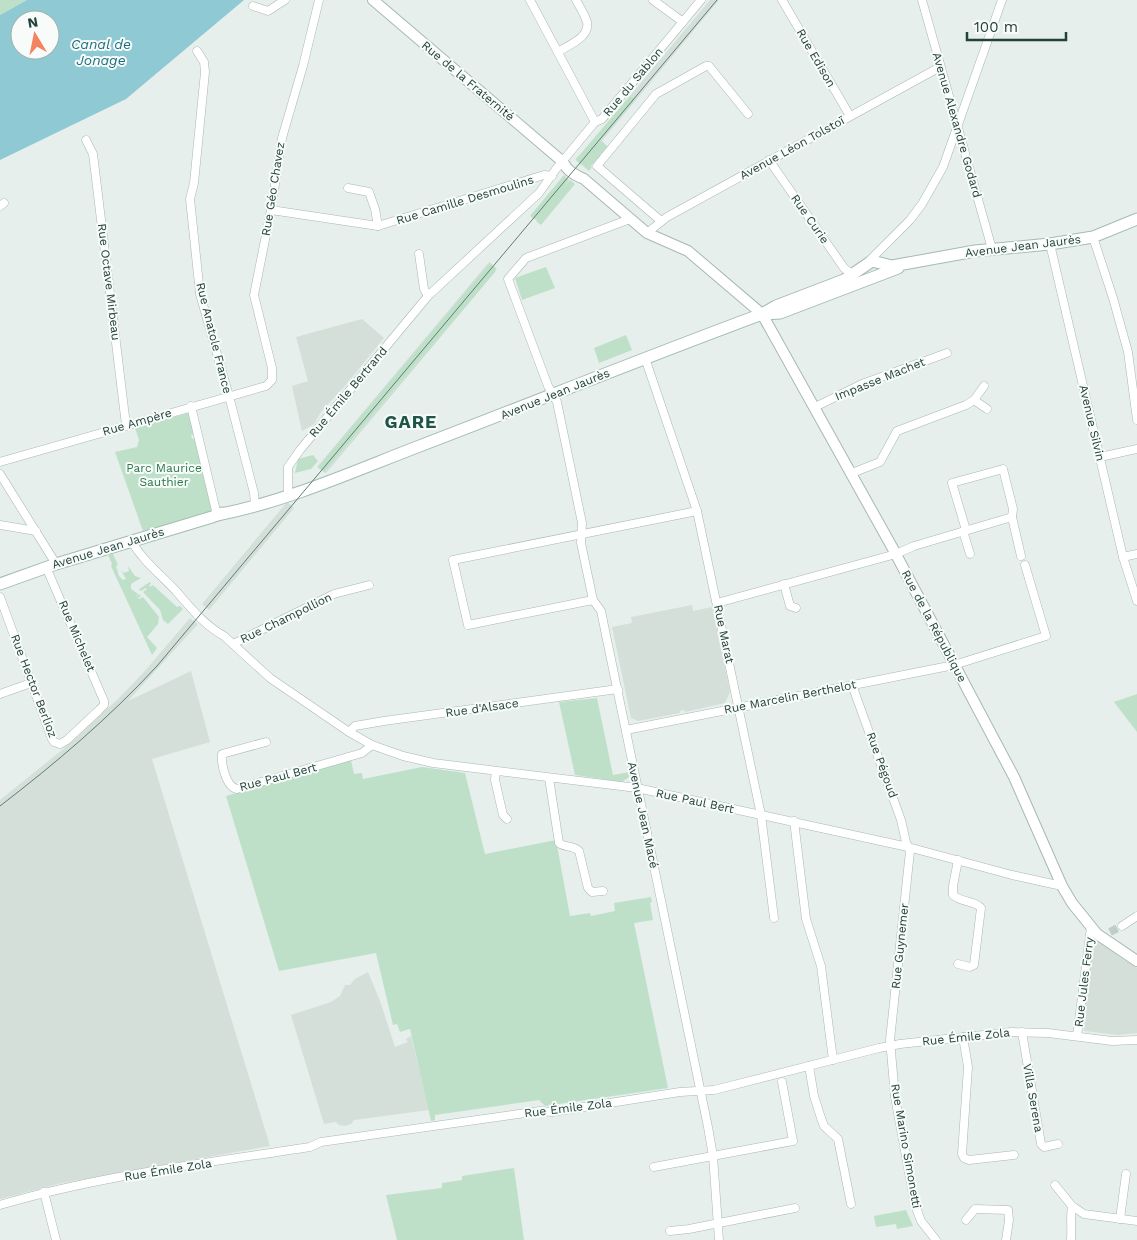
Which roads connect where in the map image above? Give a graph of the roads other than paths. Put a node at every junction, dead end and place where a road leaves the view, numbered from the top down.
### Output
1 (285, 0) edge
2 (319, 0) edge
3 (373, 0) edge
4 (530, 0) edge
5 (576, 0) edge
6 (653, 0) edge
7 (702, 0) edge
8 (782, 0) edge
9 (922, 0) edge
10 (1002, 0) edge
11 (253, 6) dead end
12 (682, 22) junction
13 (197, 51) dead end
14 (558, 52) junction
15 (940, 67) junction
16 (748, 114) dead end
17 (850, 116) junction
18 (595, 122) junction
19 (958, 126) junction
20 (86, 140) dead end
21 (769, 160) junction
22 (563, 162) junction
23 (552, 176) junction
24 (348, 188) dead end
25 (271, 210) junction
26 (630, 219) junction
27 (1137, 219) edge
28 (662, 221) junction
29 (378, 226) junction
30 (647, 233) junction
31 (1093, 237) junction
32 (1050, 244) junction
33 (992, 249) junction
34 (881, 251) junction
35 (418, 254) dead end
36 (874, 263) junction
37 (906, 264) junction
38 (852, 275) junction
39 (875, 276) junction
40 (428, 296) junction
41 (762, 314) junction
42 (947, 353) dead end
43 (645, 358) junction
44 (272, 380) joint
45 (984, 386) dead end
46 (554, 394) junction
47 (229, 396) junction
48 (974, 400) junction
49 (191, 406) junction
50 (815, 407) junction
51 (988, 409) dead end
52 (1137, 420) edge
53 (126, 425) junction
54 (1137, 449) edge
55 (1100, 457) junction
56 (0, 462) edge
57 (0, 474) edge
58 (852, 474) junction
59 (288, 492) junction
60 (255, 502) junction
61 (697, 511) junction
62 (217, 515) junction
63 (1012, 517) junction
64 (0, 525) edge
65 (36, 531) junction
66 (964, 531) junction
67 (582, 535) junction
68 (132, 542) junction
69 (896, 554) junction
70 (970, 554) dead end
71 (1137, 554) edge
72 (1021, 556) dead end
73 (1123, 557) junction
74 (1025, 565) dead end
75 (51, 566) junction
76 (0, 584) edge
77 (784, 584) junction
78 (370, 585) dead end
79 (0, 597) edge
80 (593, 600) junction
81 (1137, 601) edge
82 (717, 603) junction
83 (796, 608) dead end
84 (233, 644) junction
85 (954, 665) junction
86 (31, 683) junction
87 (852, 685) junction
88 (618, 689) junction
89 (0, 694) edge
90 (740, 708) junction
91 (626, 730) junction
92 (349, 732) junction
93 (266, 742) dead end
94 (60, 744) joint
95 (372, 745) junction
96 (496, 771) junction
97 (548, 778) junction
98 (638, 788) junction
99 (761, 815) junction
100 (507, 819) dead end
101 (794, 821) junction
102 (908, 846) junction
103 (958, 860) junction
104 (1062, 886) junction
105 (603, 891) dead end
106 (1137, 916) edge
107 (774, 918) dead end
108 (1122, 926) tunnel mouth
109 (1091, 927) junction
110 (1137, 961) edge
111 (958, 964) dead end
112 (1022, 1032) junction
113 (1077, 1036) junction
114 (963, 1037) junction
115 (1137, 1040) edge
116 (890, 1046) junction
117 (833, 1060) junction
118 (809, 1066) junction
119 (782, 1082) dead end
120 (700, 1091) junction
121 (1058, 1144) dead end
122 (1014, 1154) dead end
123 (713, 1156) junction
124 (654, 1168) dead end
125 (1126, 1174) dead end
126 (1055, 1186) dead end
127 (44, 1192) junction
128 (850, 1204) dead end
129 (0, 1205) edge
130 (1072, 1206) junction
131 (795, 1208) dead end
132 (1084, 1214) junction
133 (1120, 1219) junction
134 (966, 1220) dead end
135 (1137, 1221) edge
136 (719, 1223) junction
137 (1072, 1224) junction
138 (670, 1232) dead end
139 (56, 1240) edge
140 (720, 1240) edge
141 (936, 1240) edge
142 (1006, 1240) edge
143 (1070, 1240) edge

1 - 11 street
2 - 25 street, Rue Géo Chavez
3 - 22 street, Rue de la Fraternité
4 - 14 street
5 - 14 street
6 - 12 street
7 - 12 street, Rue du Sablon
8 - 17 street, Rue Edison
9 - 15 street, Avenue Alexandre Godard
10 - 19 street
12 - 18 street, Rue du Sablon
13 - 47 street, Rue Anatole France
14 - 18 street
15 - 17 street, Avenue Léon Tolstoï
15 - 19 street, Avenue Alexandre Godard
16 - 28 street
17 - 21 street, Avenue Léon Tolstoï
18 - 22 street, Rue du Sablon
19 - 33 street, Avenue Alexandre Godard
19 - 34 street
20 - 53 street, Rue Octave Mirbeau
21 - 28 street, Avenue Léon Tolstoï
21 - 38 street, Rue Curie
22 - 23 street, Rue Émile Bertrand
22 - 26 street, Rue de la Fraternité
23 - 29 street, Rue Camille Desmoulins
23 - 40 street, Rue Émile Bertrand
24 - 29 street, Rue Camille Desmoulins
25 - 29 street, Rue Camille Desmoulins
25 - 44 street, Rue Géo Chavez
26 - 30 street, Rue de la Fraternité
26 - 46 street, Avenue Jean Macé
27 - 31 main road, Avenue Jean Jaurès
28 - 30 street, Avenue Léon Tolstoï
30 - 41 street, Rue de la Fraternité
31 - 32 main road, Avenue Jean Jaurès
31 - 52 street
32 - 33 main road, Avenue Jean Jaurès
32 - 55 street, Avenue Silvin
33 - 37 main road, Avenue Jean Jaurès
34 - 36 street
34 - 36 street
35 - 40 street
36 - 37 main road, Avenue Jean Jaurès
36 - 38 main road, Avenue Jean Jaurès
36 - 39 main road
37 - 39 main road, Avenue Jean Jaurès
38 - 41 main road, Avenue Jean Jaurès
39 - 41 main road, Avenue Jean Jaurès
40 - 59 street, Rue Émile Bertrand
41 - 43 main road, Avenue Jean Jaurès
41 - 50 street, Rue de la République
42 - 50 street, Impasse Machet
43 - 46 main road, Avenue Jean Jaurès
43 - 61 street, Rue Marat
44 - 47 street, Rue Ampère
45 - 48 street
46 - 59 main road, Avenue Jean Jaurès
46 - 67 street, Avenue Jean Macé
47 - 49 street, Rue Ampère
47 - 60 street, Rue Anatole France
48 - 51 street
48 - 58 street
49 - 53 street, Rue Ampère
49 - 62 street
50 - 58 street, Rue de la République
53 - 56 street, Rue Ampère
54 - 55 street
55 - 73 street, Avenue Silvin
57 - 65 street, Rue Michelet
58 - 69 street, Rue de la République
59 - 60 main road, Avenue Jean Jaurès
60 - 62 main road, Avenue Jean Jaurès
61 - 67 street
61 - 82 street, Rue Marat
62 - 68 main road, Avenue Jean Jaurès
63 - 66 street
63 - 66 street
63 - 72 street
64 - 65 street
65 - 75 street, Rue Michelet
66 - 69 street
66 - 70 street
67 - 80 street, Avenue Jean Macé
67 - 80 street
68 - 75 main road, Avenue Jean Jaurès
68 - 84 street, Rue Paul Bert
69 - 77 street
69 - 85 street, Rue de la République
71 - 73 street
73 - 81 street, Avenue Silvin
74 - 85 street, Rue Marcelin Berthelot
75 - 76 main road, Avenue Jean Jaurès
75 - 94 street, Rue Michelet
77 - 82 street
77 - 83 street
78 - 84 street, Rue Champollion
79 - 86 street, Rue Hector Berlioz
80 - 88 street, Avenue Jean Macé
82 - 90 street, Rue Marat
84 - 92 street, Rue Paul Bert
85 - 87 street, Rue Marcelin Berthelot
85 - 104 street, Rue de la République
86 - 89 street
86 - 94 street, Rue Hector Berlioz
87 - 90 street, Rue Marcelin Berthelot
87 - 102 street, Rue Pégoud
88 - 91 street, Avenue Jean Macé
88 - 92 street, Rue d'Alsace
90 - 91 street, Rue Marcelin Berthelot
90 - 99 street, Rue Marat
91 - 98 street, Avenue Jean Macé
92 - 95 street, Rue Paul Bert
93 - 95 street, Rue Paul Bert
95 - 96 street, Rue Paul Bert
96 - 97 street, Rue Paul Bert
96 - 100 street
97 - 98 street, Rue Paul Bert
97 - 105 street
98 - 99 street, Rue Paul Bert
98 - 120 street, Avenue Jean Macé
99 - 101 street, Rue Paul Bert
99 - 107 street, Rue Marat
101 - 102 street, Rue Paul Bert
101 - 117 street
102 - 103 street, Rue Paul Bert
102 - 116 street, Rue Guynemer
103 - 104 street, Rue Paul Bert
103 - 111 street
104 - 109 street, Rue de la République
106 - 108 street
109 - 110 street, Rue de la République
109 - 113 street, Rue Jules Ferry
112 - 113 street, Rue Émile Zola
112 - 114 street, Rue Émile Zola
112 - 121 street, Villa Serena
113 - 115 street, Rue Émile Zola
114 - 116 street, Rue Émile Zola
114 - 122 street
116 - 117 street, Rue Émile Zola
116 - 141 street, Rue Marino Simonetti
117 - 118 street, Rue Émile Zola
118 - 120 street, Rue Émile Zola
118 - 128 street
119 - 123 street
120 - 123 street, Avenue Jean Macé
120 - 127 street, Rue Émile Zola
123 - 124 street
123 - 136 street, Avenue Jean Macé
125 - 133 street
126 - 130 street
127 - 129 street, Rue Émile Zola
127 - 139 street
130 - 132 street
130 - 137 street
131 - 136 street
132 - 133 street
132 - 137 street
133 - 135 street
134 - 142 street
136 - 138 street
136 - 140 street, Avenue Jean Macé
137 - 143 street

